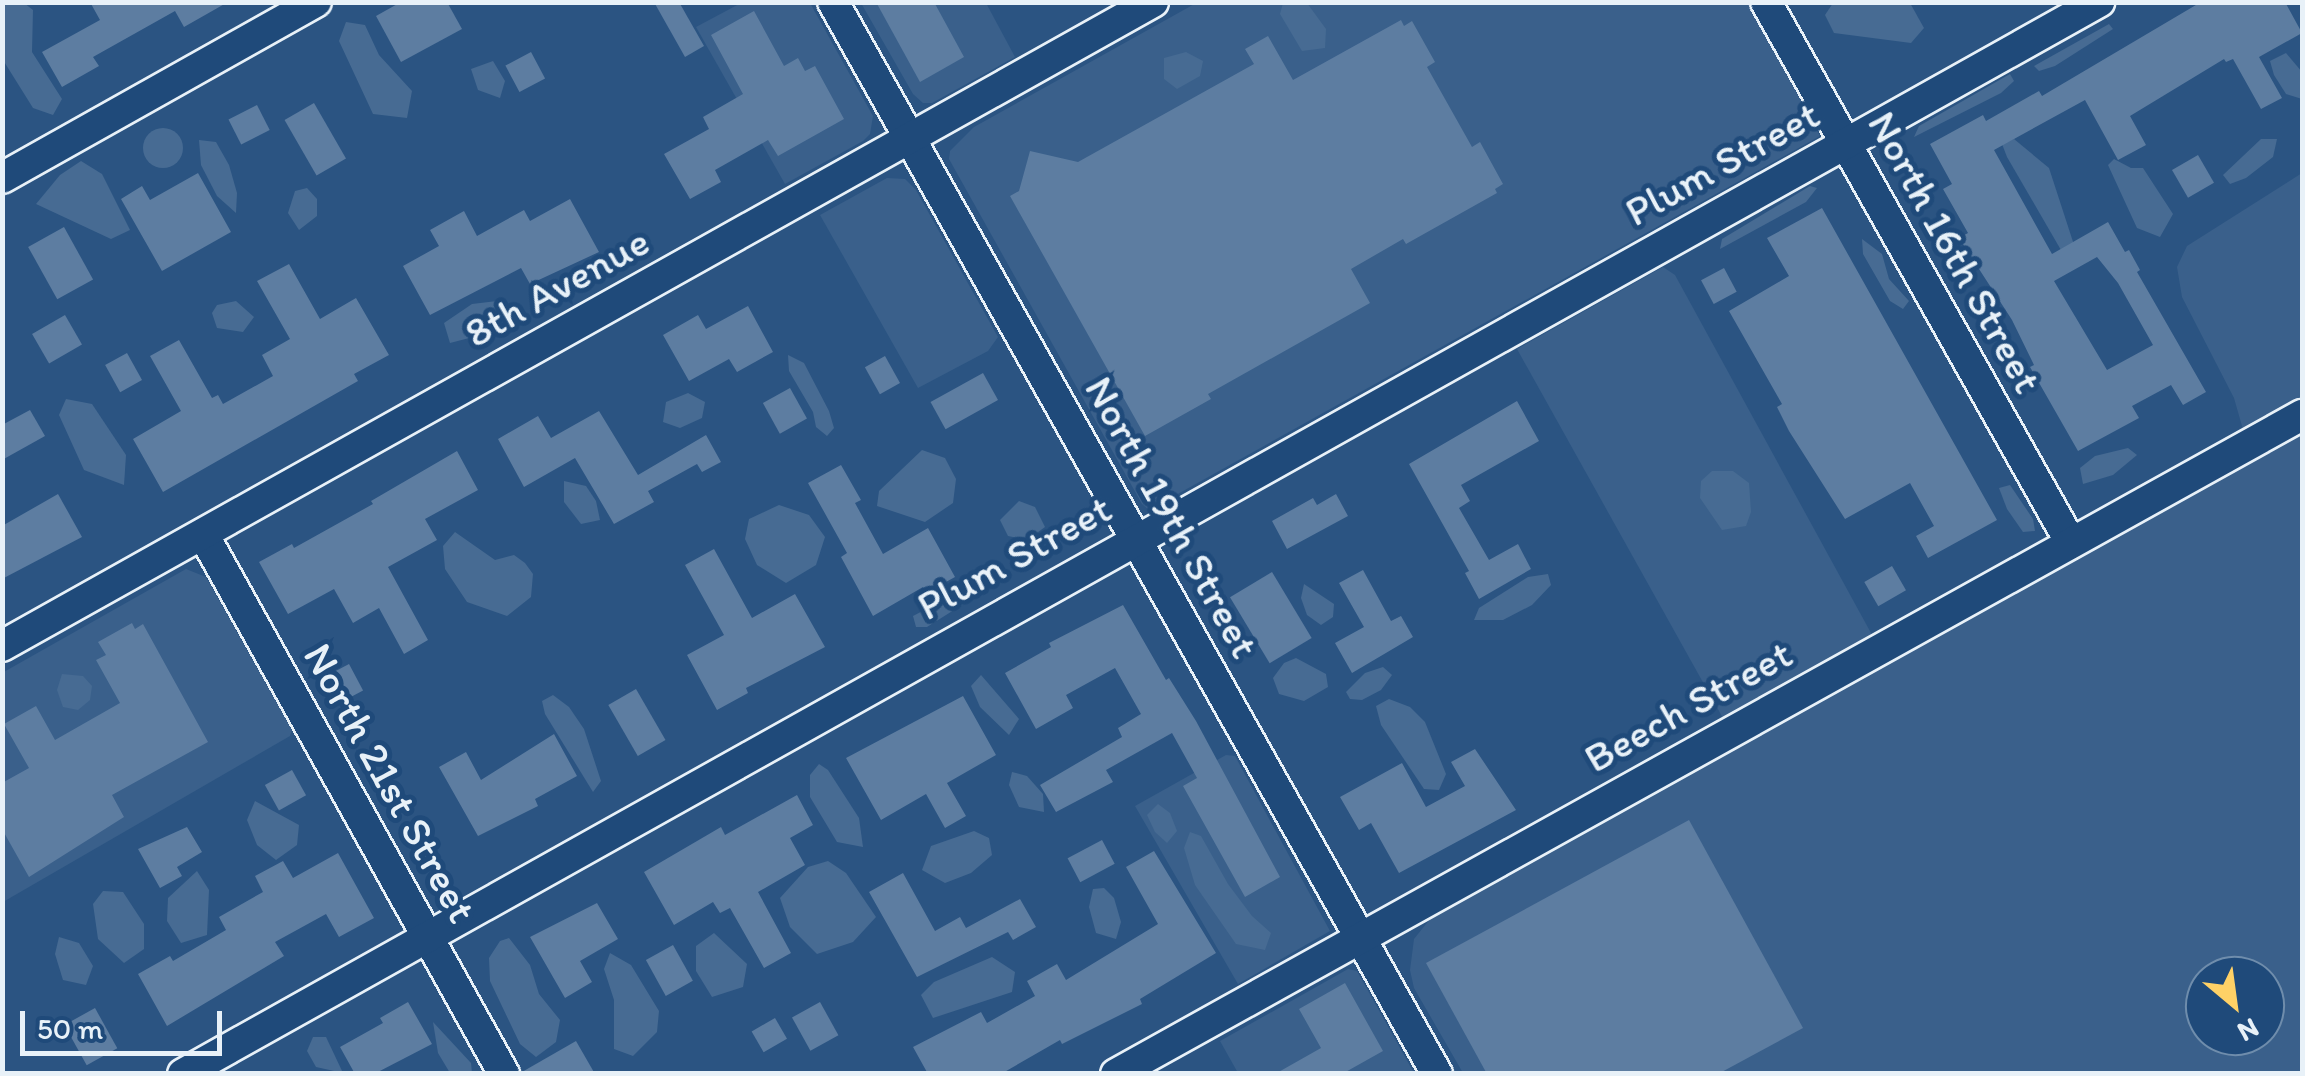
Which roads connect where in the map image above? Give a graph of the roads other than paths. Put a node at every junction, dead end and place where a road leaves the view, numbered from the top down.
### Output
1 (316, 2) edge
2 (834, 2) edge
3 (1153, 2) edge
4 (1766, 2) edge
5 (2099, 2) edge
6 (910, 137) junction
7 (1846, 143) junction
8 (2, 178) edge
9 (2302, 415) edge
10 (202, 534) junction
11 (1135, 538) junction
12 (2071, 542) junction
13 (2, 646) edge
14 (1360, 936) junction
15 (428, 937) junction
16 (183, 1074) edge
17 (504, 1074) edge
18 (1116, 1074) edge
19 (1437, 1074) edge

1 - 8 street
2 - 6 street, North 19th Street
3 - 6 street, 8th Avenue
4 - 7 street, North 16th Street
5 - 7 street, Plum Street
6 - 10 street, 8th Avenue
6 - 11 street, North 19th Street
7 - 11 street, Plum Street
7 - 12 street, North 16th Street
9 - 12 street, Beech Street
10 - 13 street, 8th Avenue
10 - 15 street, North 21st Street
11 - 14 street, North 19th Street
11 - 15 street, Plum Street
12 - 14 street, Beech Street
14 - 18 street, Beech Street
14 - 19 street, North 19th Street
15 - 16 street, Plum Street
15 - 17 street, North 21st Street

